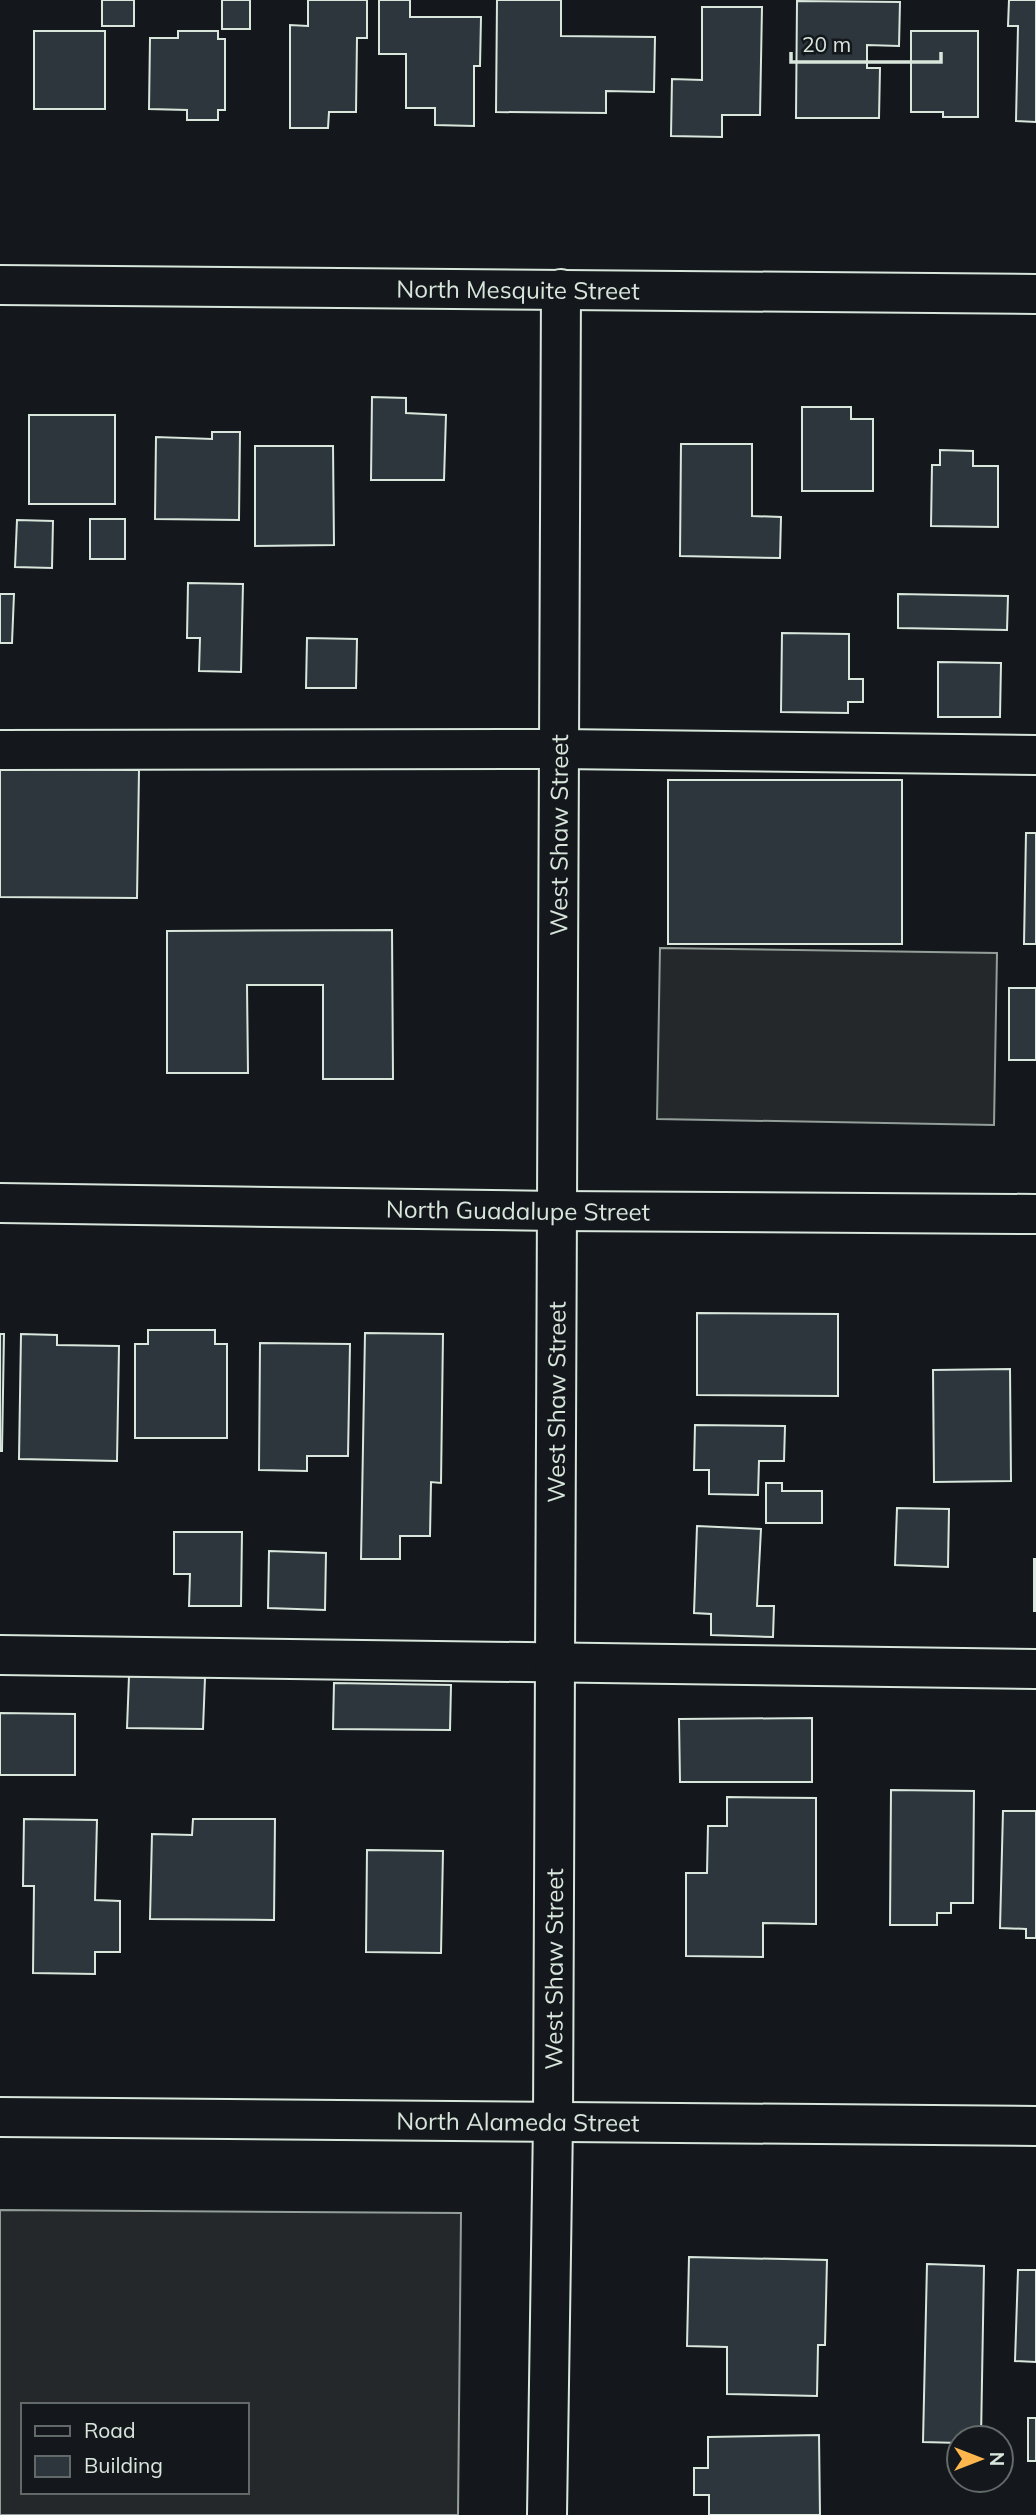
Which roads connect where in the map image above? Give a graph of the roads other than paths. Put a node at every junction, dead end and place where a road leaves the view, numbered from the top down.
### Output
1 (0, 285) edge
2 (562, 289) junction
3 (1036, 294) edge
4 (560, 749) junction
5 (0, 750) edge
6 (1036, 755) edge
7 (0, 1203) edge
8 (556, 1211) junction
9 (1036, 1214) edge
10 (0, 1655) edge
11 (555, 1662) junction
12 (1036, 1670) edge
13 (0, 2117) edge
14 (553, 2122) junction
15 (1036, 2126) edge
16 (547, 2515) edge

1 - 2 street, North Mesquite Street
2 - 3 street, North Mesquite Street
2 - 4 street, West Shaw Street
4 - 5 street
4 - 6 street
4 - 8 street, West Shaw Street
7 - 8 street, North Guadalupe Street
8 - 9 street, North Guadalupe Street
8 - 11 street, West Shaw Street
10 - 11 street
11 - 12 street
11 - 14 street, West Shaw Street
13 - 14 street, North Alameda Street
14 - 15 street, North Alameda Street
14 - 16 street, West Shaw Street

